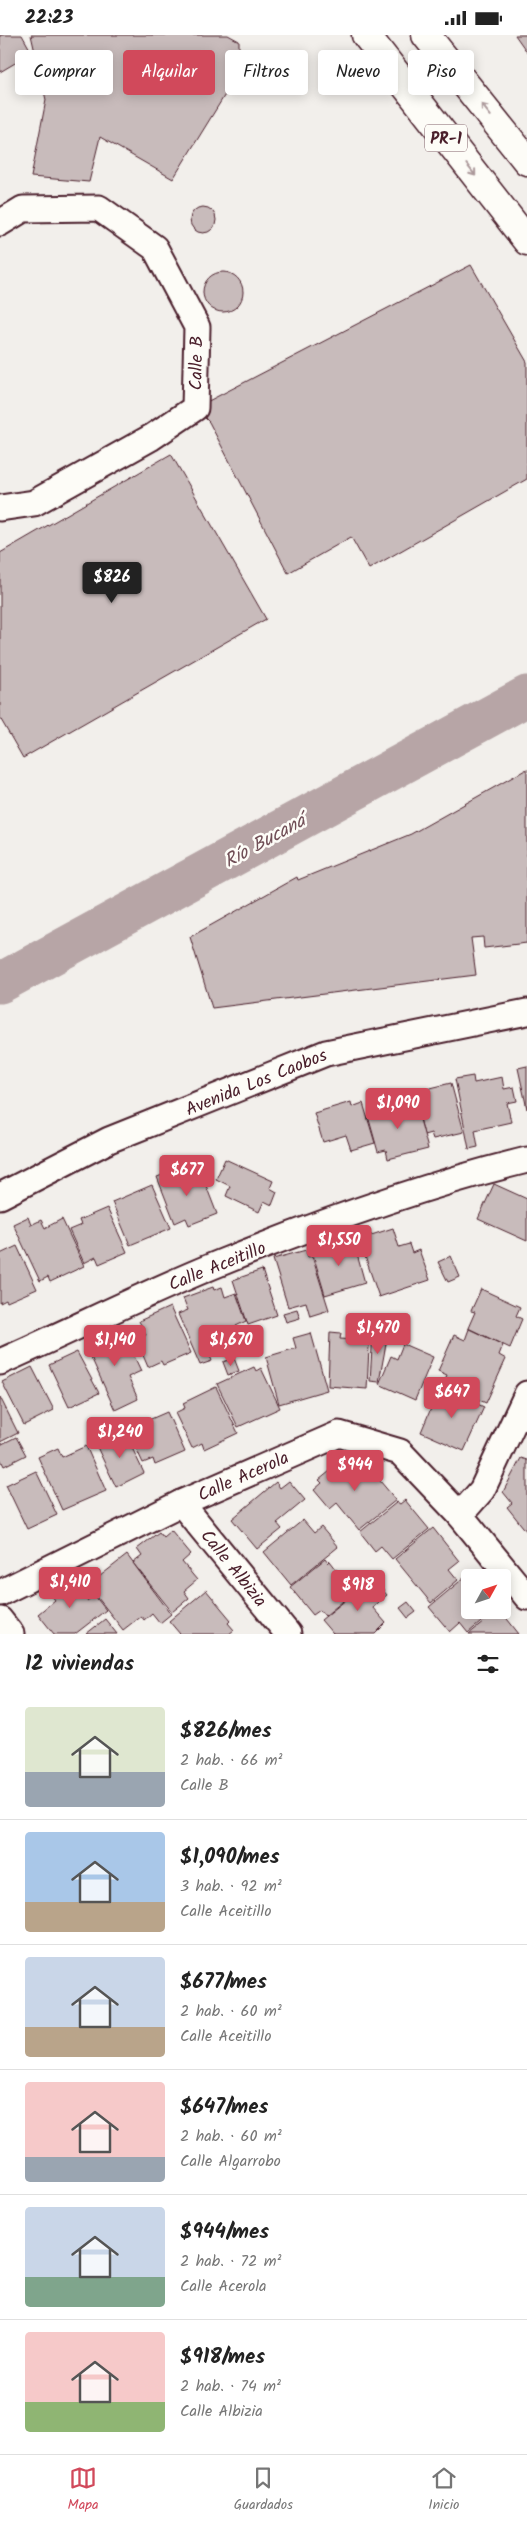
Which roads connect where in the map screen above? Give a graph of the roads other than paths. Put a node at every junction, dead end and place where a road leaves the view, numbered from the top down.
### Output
1 (366, 35) edge
2 (426, 35) edge
3 (527, 161) edge
4 (0, 223) edge
5 (527, 241) edge
6 (0, 508) edge
7 (527, 1012) edge
8 (527, 1160) edge
9 (0, 1197) edge
10 (0, 1362) edge
11 (527, 1394) edge
12 (181, 1503) junction
13 (460, 1515) junction
14 (0, 1593) edge
15 (527, 1597) edge
16 (0, 1620) edge
17 (11, 1634) edge
18 (288, 1634) edge

1 -> 5 highway, PR-1
3 -> 2 highway, PR-1
4 - 6 street, Calle B
7 - 9 street, Avenida Los Caobos
8 - 10 street, Calle Aceitillo
11 - 13 street
12 - 13 street, Calle Acerola
12 - 14 street, Calle Acerola
12 - 18 street, Calle Albizia
13 - 15 street, Calle Acerola
16 - 17 street

